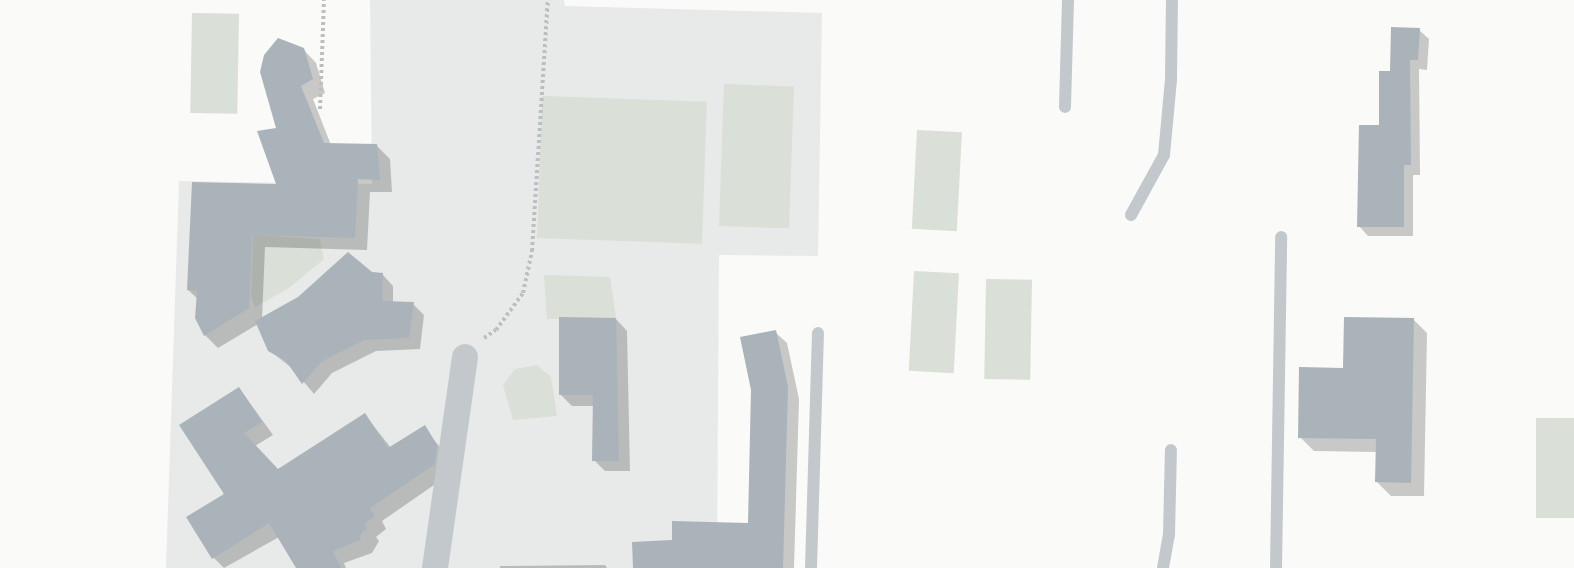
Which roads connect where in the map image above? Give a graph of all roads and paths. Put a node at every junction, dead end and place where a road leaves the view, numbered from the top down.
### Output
1 (324, 0) edge
2 (548, 0) edge
3 (1068, 0) edge
4 (1172, 0) edge
5 (1065, 107) dead end
6 (320, 109) dead end
7 (1131, 215) dead end
8 (1281, 237) dead end
9 (818, 333) dead end
10 (465, 357) joint
11 (1171, 450) dead end
12 (435, 568) edge
13 (811, 568) edge
14 (1163, 568) edge
15 (1276, 568) edge

1 - 6 path
2 - 10 path
3 - 5 lane
4 - 7 lane
8 - 15 lane
9 - 13 lane
10 - 12 street
11 - 14 lane

